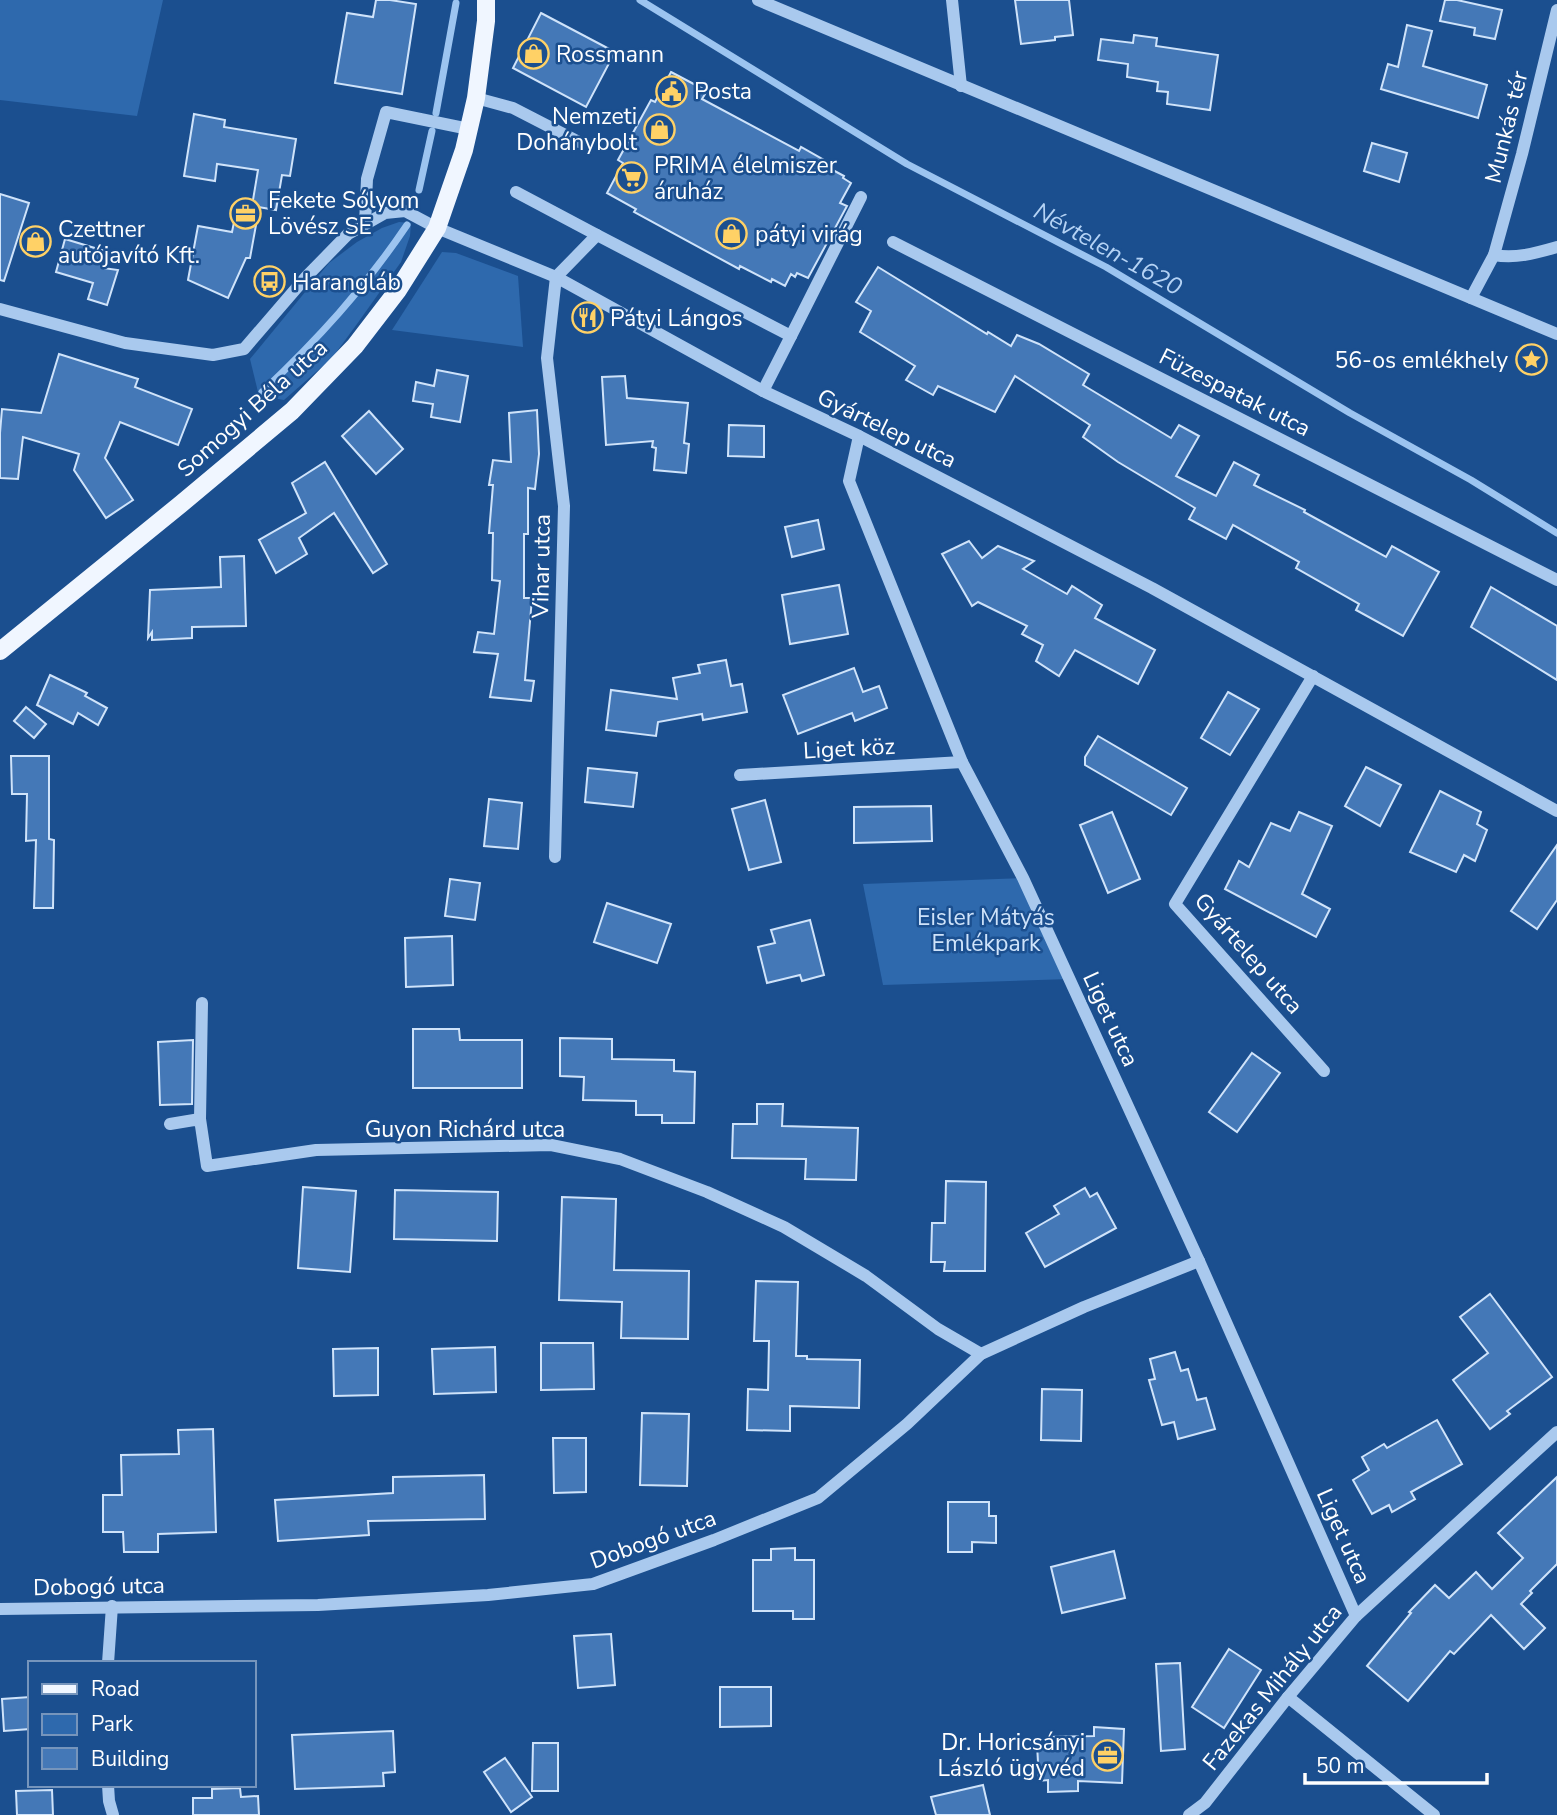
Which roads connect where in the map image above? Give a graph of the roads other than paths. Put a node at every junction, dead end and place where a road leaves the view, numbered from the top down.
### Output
1 (486, 0) edge
2 (758, 0) edge
3 (952, 0) edge
4 (1557, 10) edge
5 (961, 86) junction
6 (477, 98) junction
7 (469, 129) junction
8 (579, 142) dead end
9 (516, 192) dead end
10 (861, 197) dead end
11 (365, 224) junction
12 (437, 228) junction
13 (597, 235) junction
14 (893, 242) dead end
15 (1557, 247) edge
16 (1494, 255) junction
17 (556, 277) junction
18 (1471, 298) junction
19 (0, 309) edge
20 (1557, 334) edge
21 (791, 336) junction
22 (763, 391) junction
23 (859, 436) junction
24 (1557, 580) edge
25 (0, 651) edge
26 (1313, 676) junction
27 (962, 762) junction
28 (740, 775) dead end
29 (1557, 811) edge
30 (555, 858) dead end
31 (202, 1003) dead end
32 (1324, 1072) dead end
33 (200, 1119) junction
34 (170, 1124) dead end
35 (1199, 1261) junction
36 (981, 1354) junction
37 (1557, 1432) edge
38 (112, 1606) junction
39 (0, 1609) edge
40 (1356, 1616) junction
41 (108, 1661) edge
42 (1288, 1697) junction
43 (108, 1787) edge
44 (113, 1815) edge
45 (1189, 1815) edge
46 (1434, 1815) edge

1 - 6 main road, Somogyi Béla utca
2 - 5 street
3 - 5 street
4 - 16 street, Munkás tér
5 - 18 street
6 - 7 main road, Somogyi Béla utca
6 - 8 street
7 - 11 street
7 - 12 main road, Somogyi Béla utca
9 - 13 street
10 - 21 street
11 - 12 street, Gyártelep utca
11 - 19 street, Gyártelep utca
12 - 17 street, Gyártelep utca
12 - 25 main road, Somogyi Béla utca
13 - 17 street
13 - 21 street
14 - 24 street, Füzespatak utca
15 - 16 street
16 - 18 street, Munkás tér
17 - 22 street, Gyártelep utca
17 - 30 street, Vihar utca
18 - 20 street
21 - 22 street
22 - 23 street, Gyártelep utca
23 - 26 street, Gyártelep utca
23 - 27 street, Liget utca
26 - 29 street, Gyártelep utca
26 - 32 street, Gyártelep utca
27 - 28 street, Liget köz
27 - 35 street, Liget utca
31 - 33 street
33 - 34 street
33 - 36 street, Guyon Richárd utca
35 - 36 street, Dobogó utca
35 - 40 street, Liget utca
36 - 38 street, Dobogó utca
37 - 40 street, Fazekas Mihály utca
38 - 39 street, Dobogó utca
38 - 41 street
40 - 42 street, Fazekas Mihály utca
42 - 45 street, Fazekas Mihály utca
42 - 46 street
43 - 44 street

